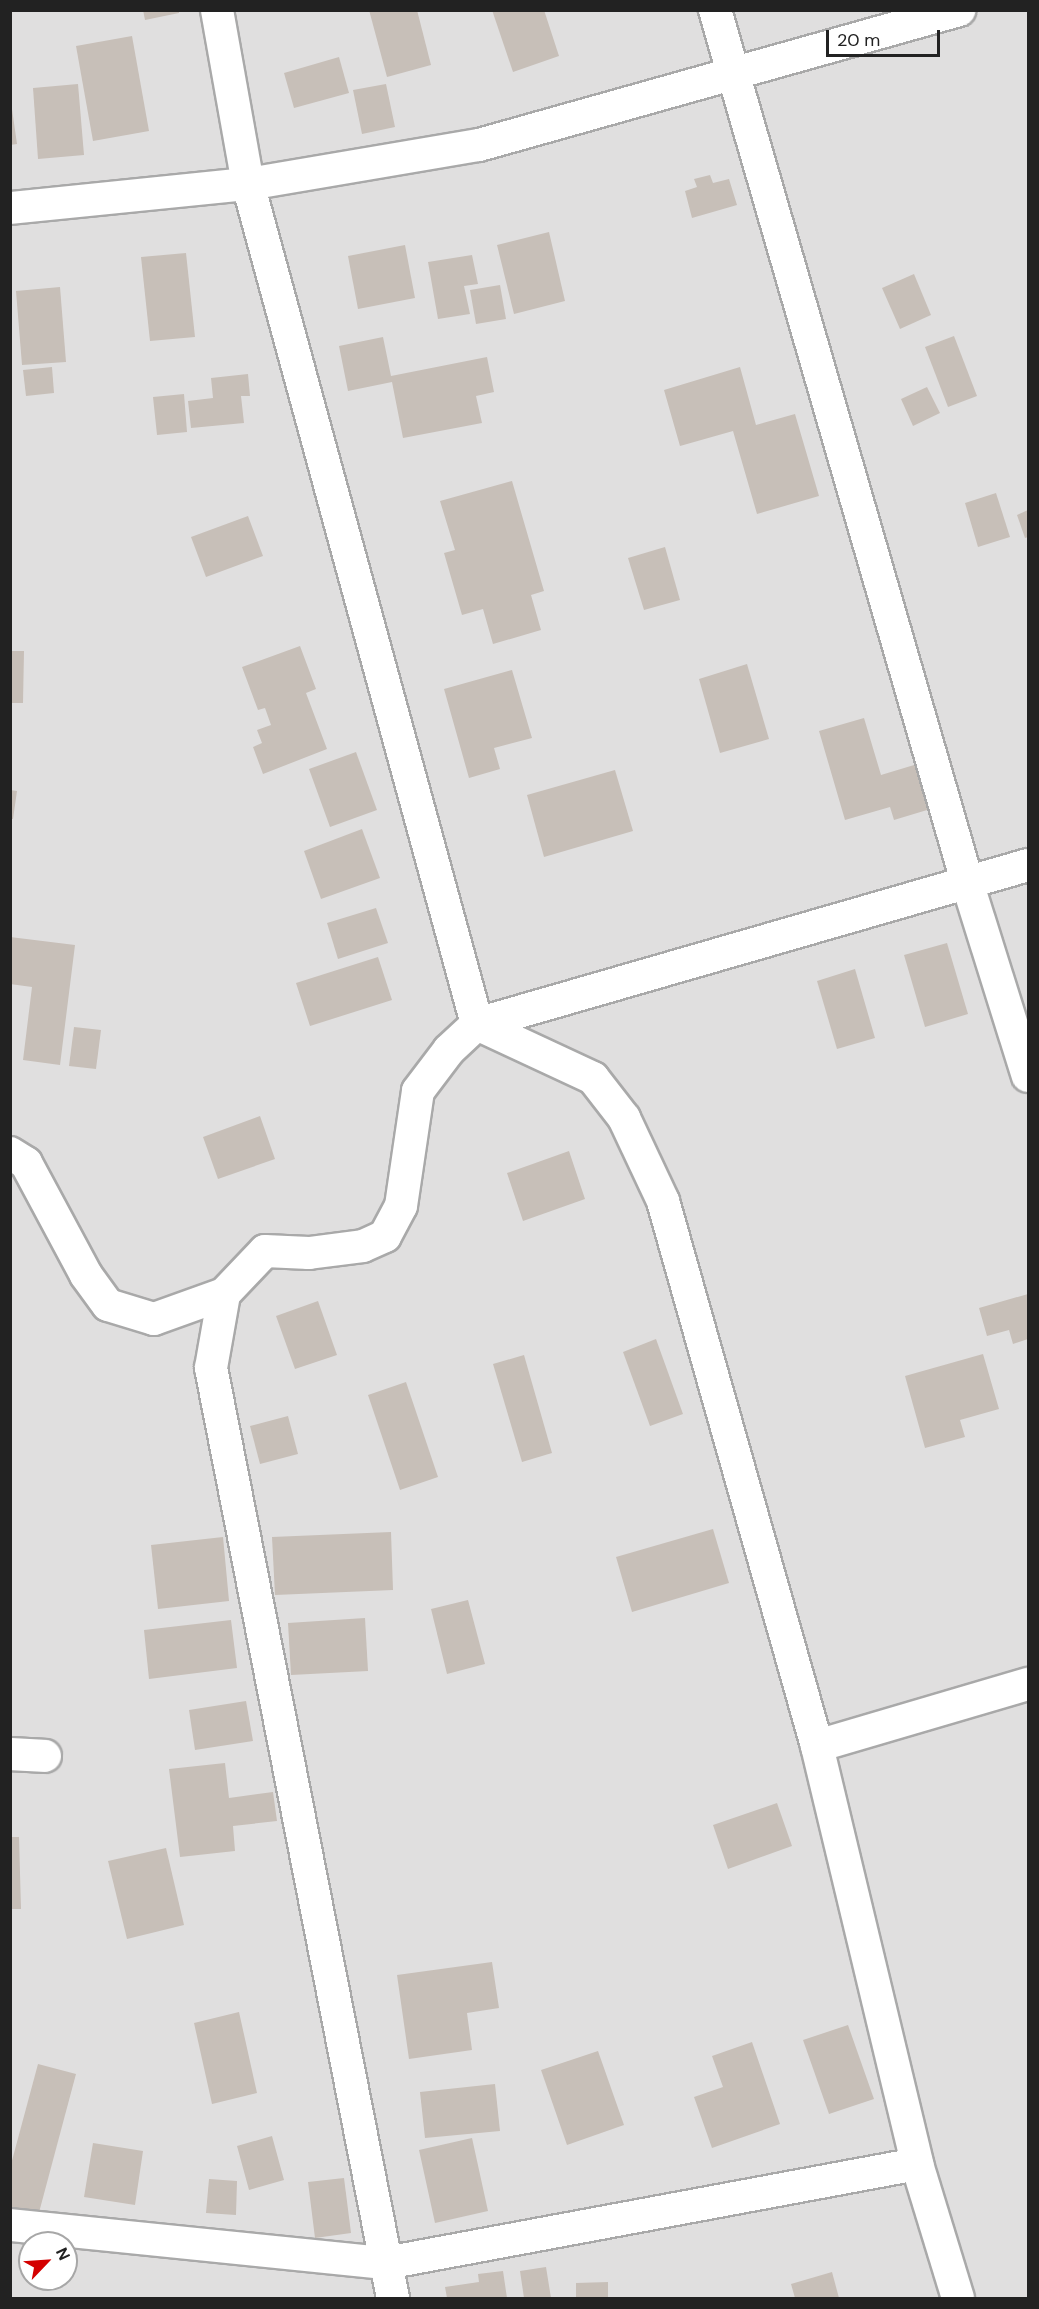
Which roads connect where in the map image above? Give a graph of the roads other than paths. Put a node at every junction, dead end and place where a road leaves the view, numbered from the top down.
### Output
1 (217, 10) edge
2 (715, 10) edge
3 (958, 10) edge
4 (734, 74) junction
5 (248, 184) junction
6 (10, 208) edge
7 (1029, 865) edge
8 (968, 885) junction
9 (477, 1024) junction
10 (1029, 1076) edge
11 (10, 1153) edge
12 (224, 1294) junction
13 (1029, 1684) edge
14 (817, 1746) junction
15 (10, 1754) edge
16 (45, 1756) dead end
17 (917, 2164) junction
18 (10, 2225) edge
19 (386, 2263) junction
20 (393, 2298) edge
21 (958, 2298) edge

1 - 5 street
2 - 4 street
3 - 4 street
4 - 5 street
4 - 8 street
5 - 6 street
5 - 9 street
7 - 8 street
8 - 9 street
8 - 10 street
9 - 12 street
9 - 14 street
11 - 12 street
12 - 19 street
13 - 14 street
14 - 17 street
15 - 16 street
17 - 19 street
17 - 21 street
18 - 19 street
19 - 20 street

